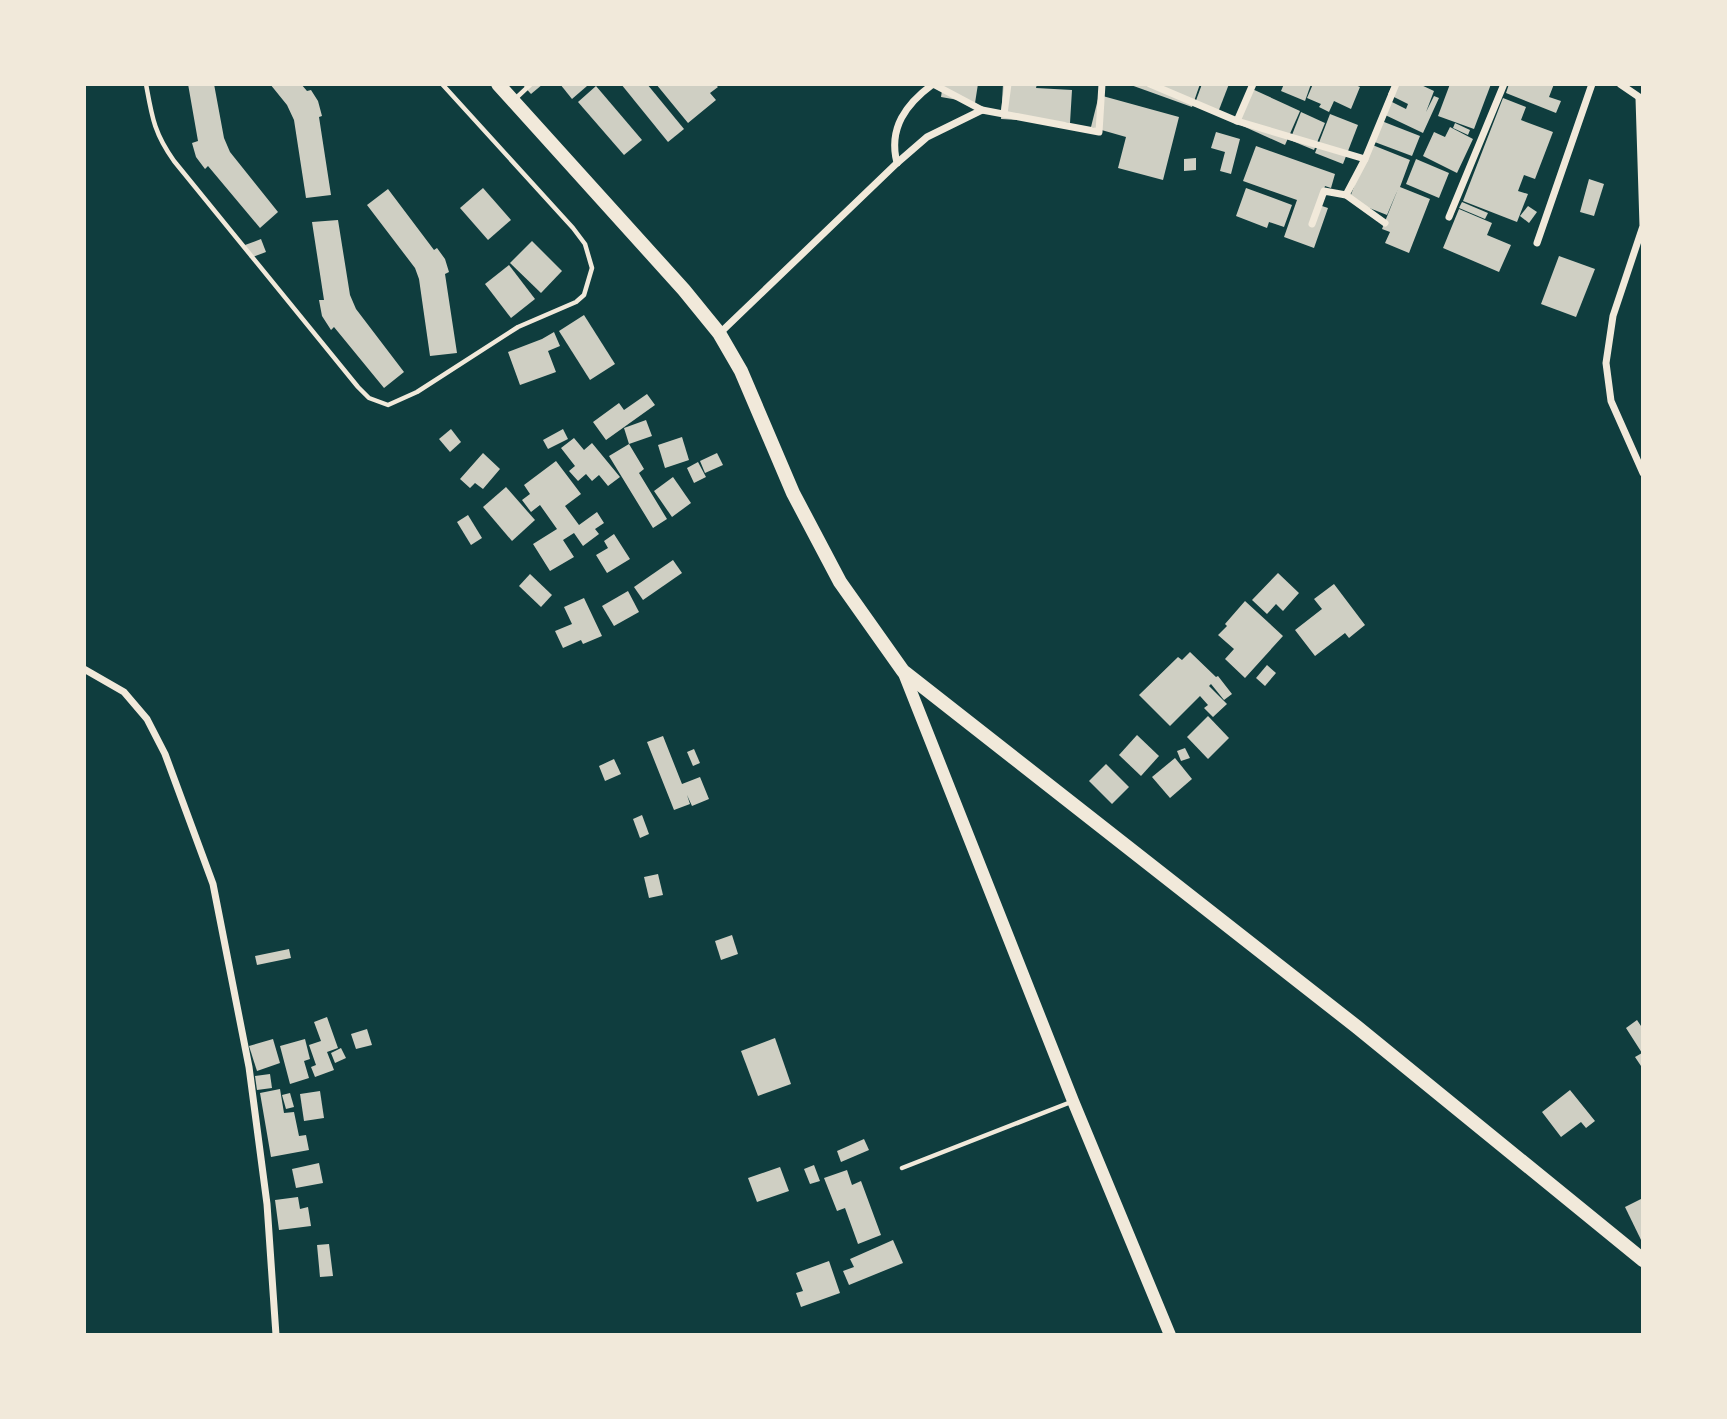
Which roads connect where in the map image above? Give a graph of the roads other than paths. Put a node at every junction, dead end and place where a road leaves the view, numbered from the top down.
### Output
1 (146, 84) edge
2 (442, 84) edge
3 (498, 84) edge
4 (531, 84) edge
5 (1008, 84) edge
6 (1102, 84) edge
7 (1150, 84) edge
8 (1253, 84) edge
9 (1396, 84) edge
10 (1504, 84) edge
11 (1592, 84) edge
12 (1620, 84) edge
13 (1641, 98) edge
14 (514, 101) junction
15 (982, 110) junction
16 (1004, 114) junction
17 (1237, 121) junction
18 (1642, 149) edge
19 (1365, 159) junction
20 (897, 163) junction
21 (1346, 195) junction
22 (1449, 217) dead end
23 (1385, 223) dead end
24 (1312, 224) dead end
25 (1643, 226) edge
26 (1537, 243) dead end
27 (719, 333) junction
28 (1643, 473) edge
29 (84, 669) edge
30 (904, 671) junction
31 (1073, 1101) junction
32 (902, 1168) dead end
33 (1643, 1260) edge
34 (276, 1335) edge
35 (1170, 1335) edge

1 - 2 lane
3 - 14 main road
4 - 14 lane
5 - 16 street
6 - 16 street
7 - 17 street
8 - 17 street
9 - 19 street
10 - 22 street
11 - 26 street
12 - 13 street
13 - 18 street
14 - 27 main road
15 - 16 street
15 - 20 street
15 - 20 street
17 - 19 street
18 - 25 street
19 - 21 street
20 - 27 street
21 - 23 street
21 - 24 street
25 - 28 street
27 - 30 main road
29 - 34 street
30 - 31 street
30 - 33 main road
31 - 32 lane
31 - 35 street

